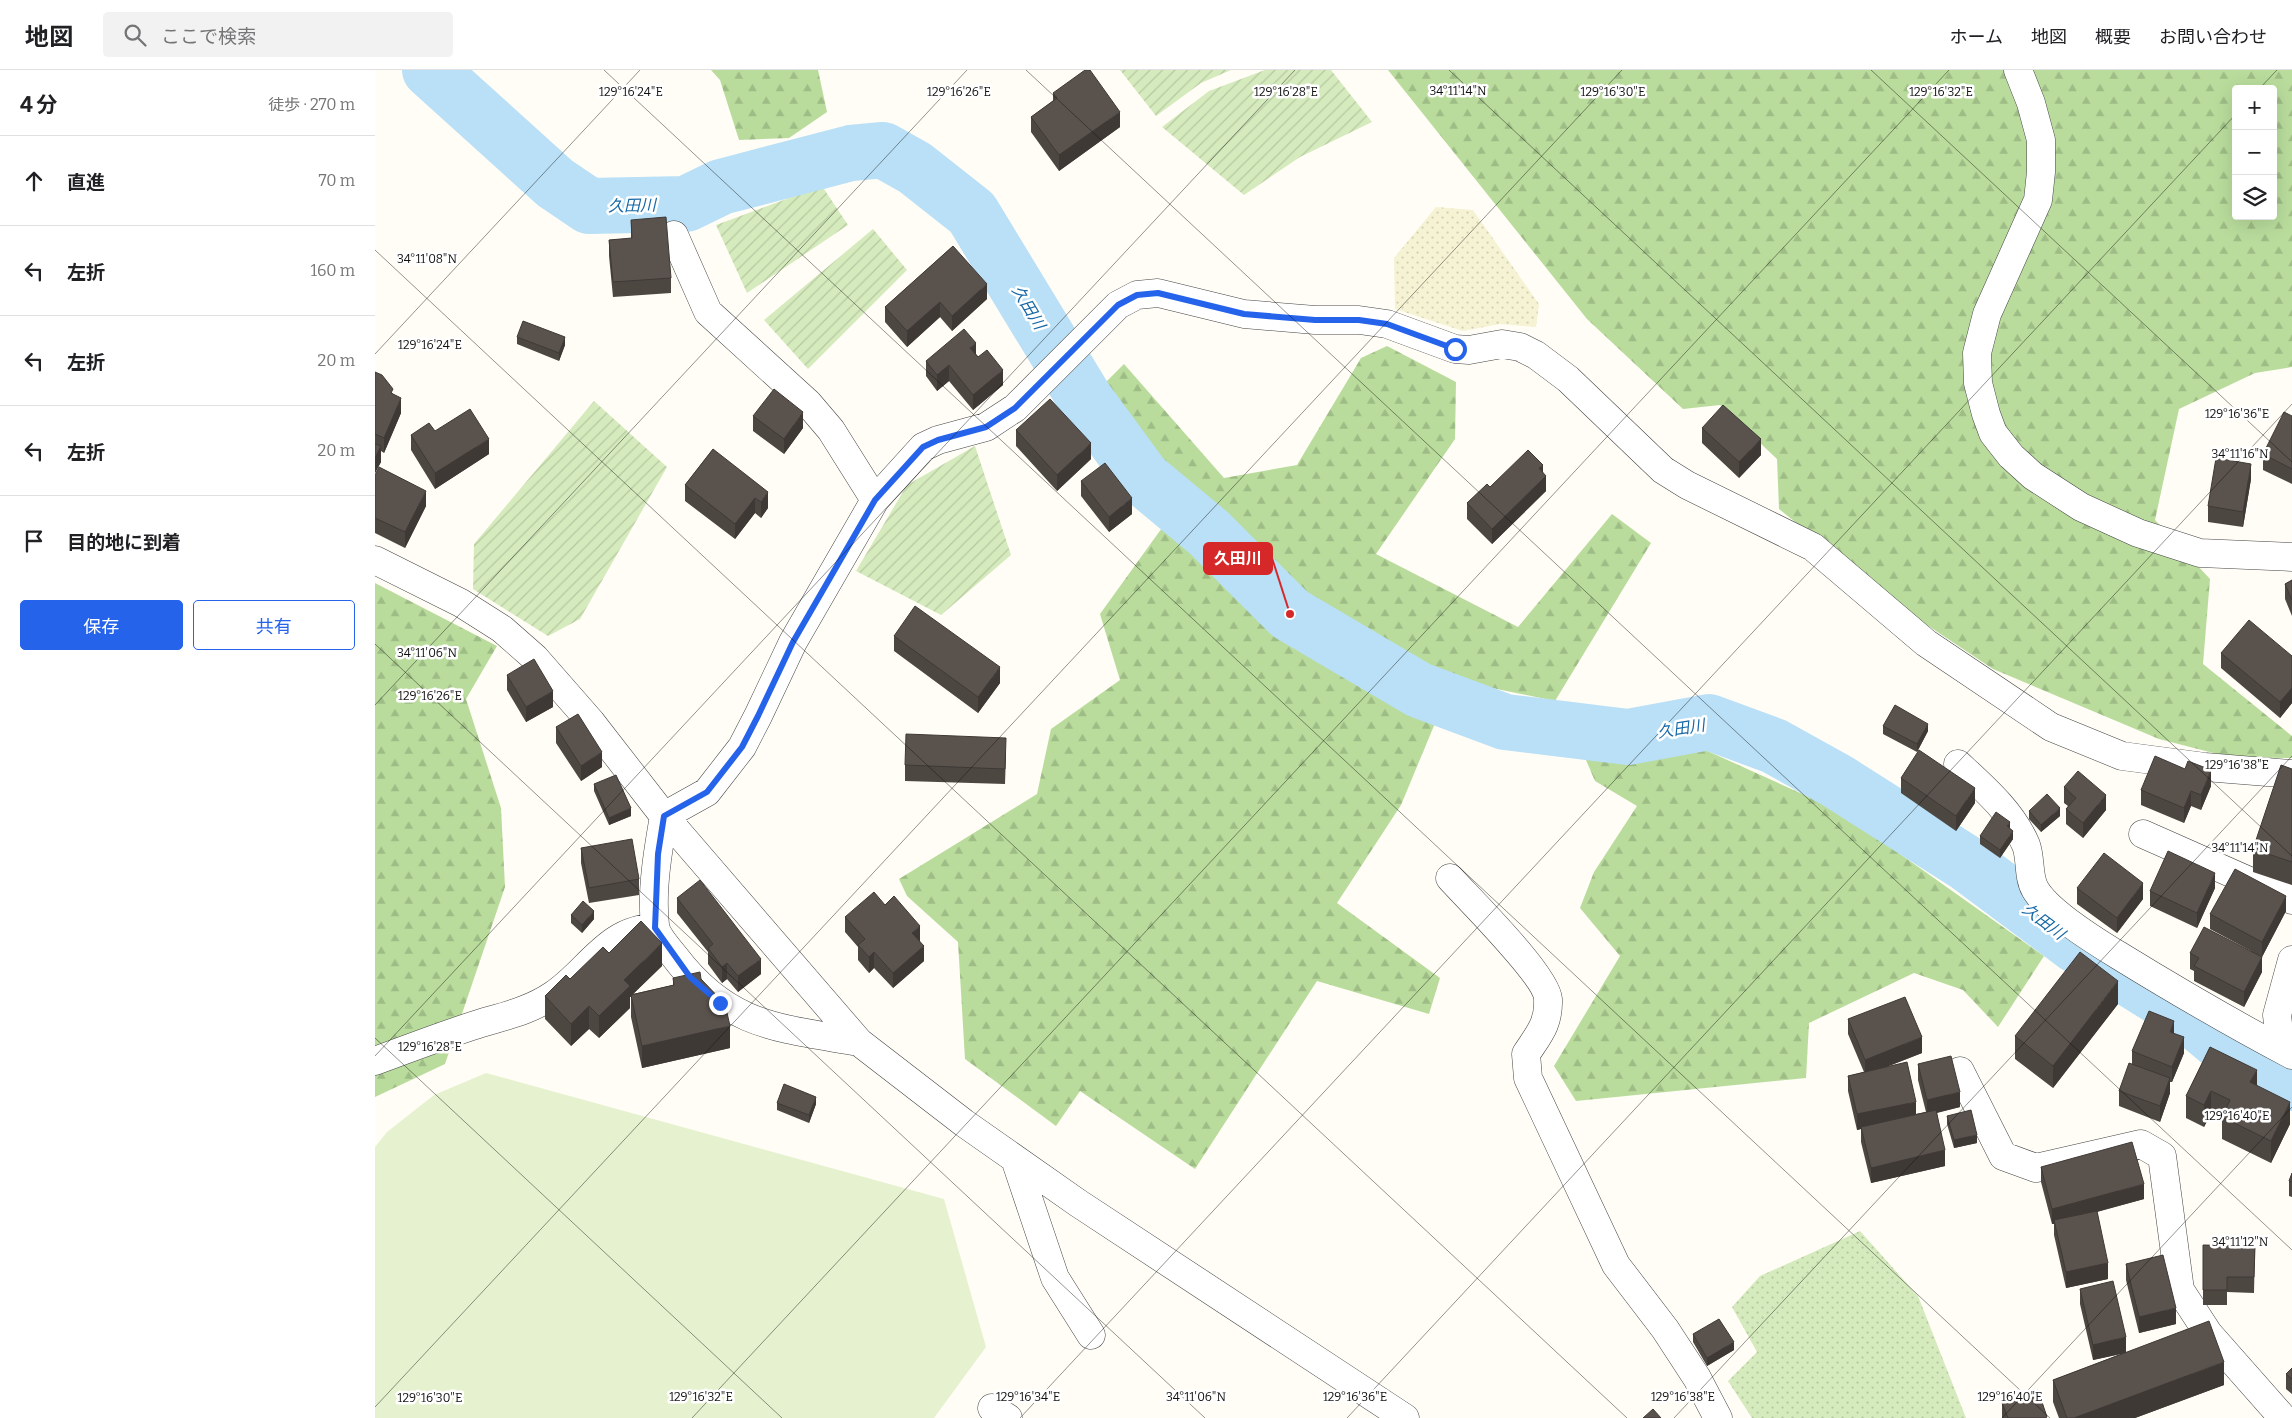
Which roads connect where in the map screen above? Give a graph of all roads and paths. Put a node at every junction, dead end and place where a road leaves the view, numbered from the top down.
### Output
1 (2018, 70) edge
2 (674, 235) dead end
3 (875, 500) junction
4 (2292, 557) edge
5 (375, 560) edge
6 (1958, 764) dead end
7 (2292, 774) edge
8 (664, 816) junction
9 (2143, 834) dead end
10 (1450, 878) dead end
11 (2292, 900) edge
12 (655, 928) junction
13 (2292, 960) edge
14 (859, 1042) junction
15 (2286, 1052) edge
16 (375, 1061) edge
17 (1960, 1071) dead end
18 (1015, 1159) junction
19 (1091, 1335) dead end
20 (1405, 1418) edge
21 (1718, 1418) edge
22 (2283, 1418) edge

1 - 4 street
2 - 3 street
3 - 7 street
3 - 8 street
5 - 8 street
6 - 15 street
8 - 12 street
8 - 14 street
9 - 11 street
10 - 21 street
12 - 14 street
12 - 16 street
13 - 15 street
14 - 18 street
17 - 22 street
18 - 19 street
18 - 20 street

